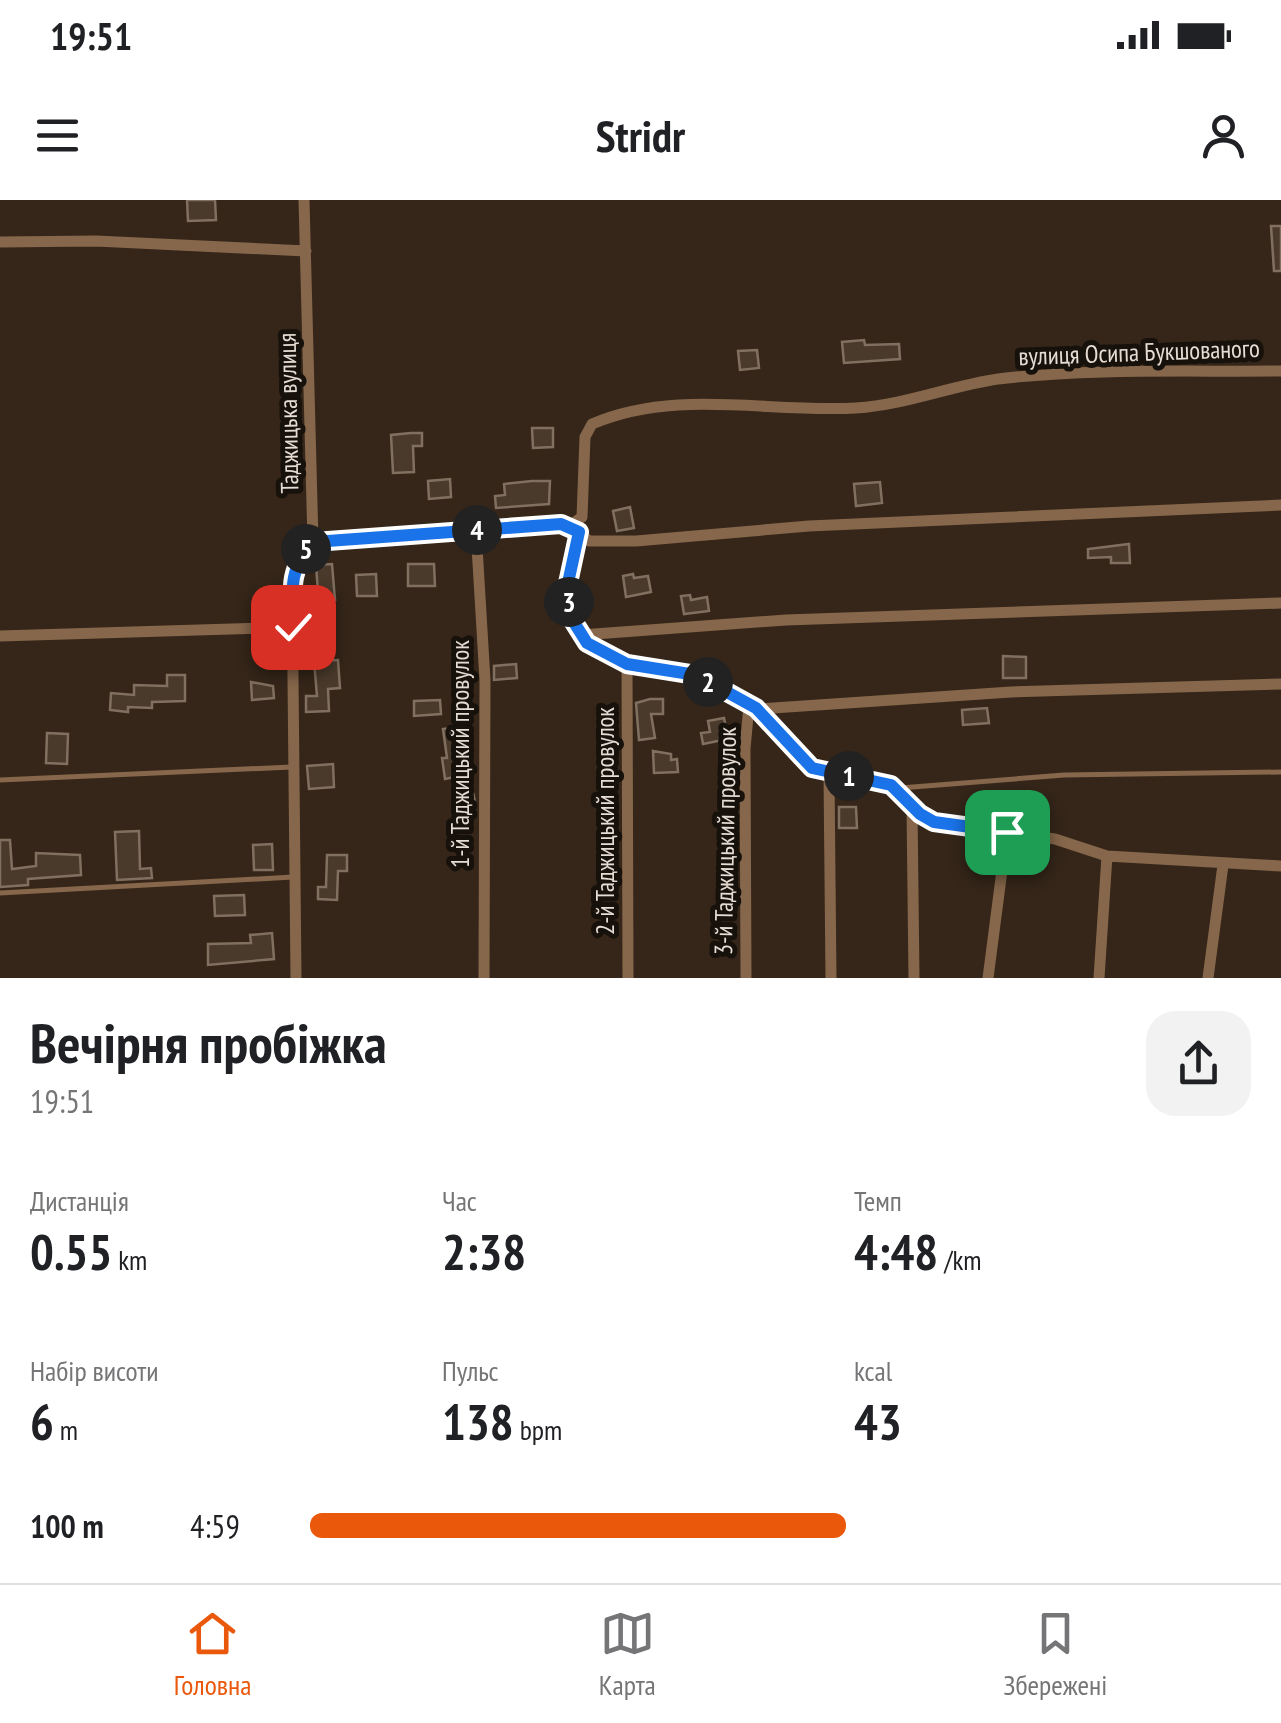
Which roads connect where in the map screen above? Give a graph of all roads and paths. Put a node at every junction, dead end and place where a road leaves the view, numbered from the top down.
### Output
1 (304, 200) edge
2 (0, 242) edge
3 (306, 252) junction
4 (1281, 371) edge
5 (1281, 506) edge
6 (561, 524) junction
7 (476, 530) junction
8 (579, 532) junction
9 (314, 542) junction
10 (1281, 603) edge
11 (293, 627) junction
12 (581, 635) junction
13 (0, 636) edge
14 (627, 664) junction
15 (1281, 684) edge
16 (753, 707) junction
17 (294, 767) junction
18 (1281, 772) edge
19 (829, 774) junction
20 (0, 780) edge
21 (896, 788) junction
22 (912, 806) junction
23 (1007, 832) junction
24 (1107, 856) junction
25 (1222, 865) junction
26 (1281, 866) edge
27 (293, 877) junction
28 (0, 893) edge
29 (296, 978) edge
30 (484, 978) edge
31 (628, 978) edge
32 (746, 978) edge
33 (832, 978) edge
34 (914, 978) edge
35 (988, 978) edge
36 (1098, 978) edge
37 (1208, 978) edge

1 - 3 street, Таджицька вулиця
2 - 3 street
3 - 9 street, Таджицька вулиця
4 - 6 street, вулиця Осипа Букшованого
5 - 8 street
6 - 7 street
6 - 8 street
7 - 9 street
7 - 30 street, 1-й Таджицький провулок
8 - 12 street
9 - 11 street, Таджицька вулиця
10 - 12 street
11 - 13 street
11 - 17 street, Таджицька вулиця
12 - 14 street
14 - 16 street
14 - 31 street, 2-й Таджицький провулок
15 - 16 street
16 - 19 street
16 - 32 street, 3-й Таджицький провулок
17 - 20 lane
17 - 27 street, Таджицька вулиця
18 - 21 lane
19 - 21 street
19 - 33 street
21 - 22 street
22 - 23 street
22 - 34 street
23 - 24 street
23 - 35 street
24 - 25 street
24 - 36 street
25 - 26 street
25 - 37 street
27 - 28 lane
27 - 29 street, Таджицька вулиця

